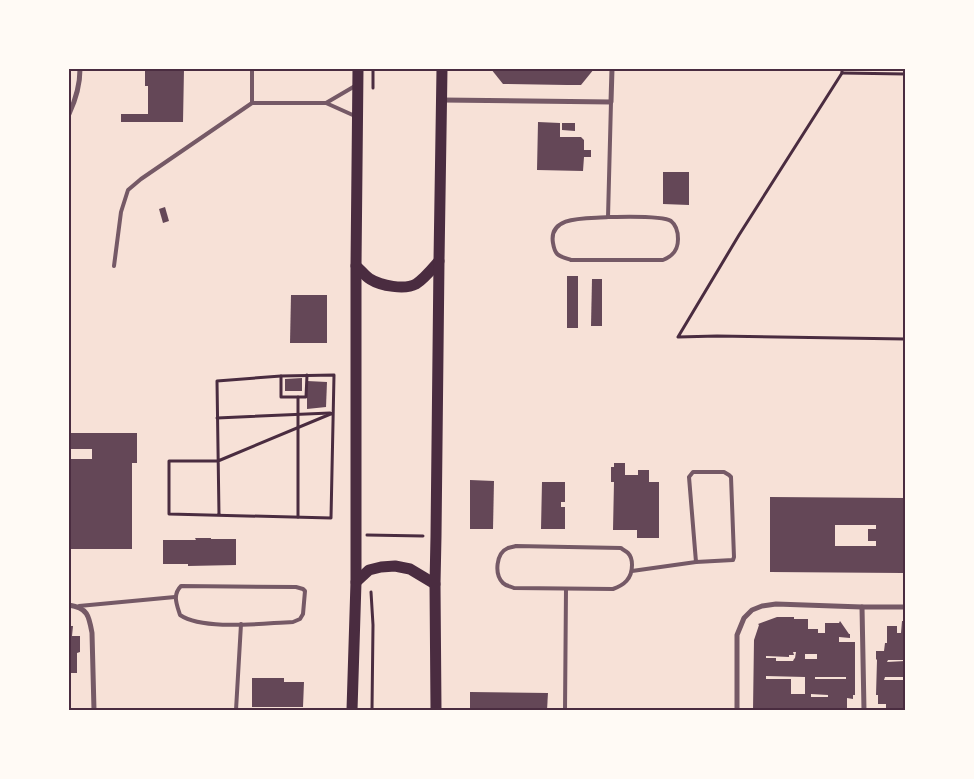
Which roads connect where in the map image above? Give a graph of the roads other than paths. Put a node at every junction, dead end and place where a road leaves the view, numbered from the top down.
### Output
1 (80, 69) edge
2 (252, 69) edge
3 (358, 69) edge
4 (442, 69) edge
5 (612, 69) edge
6 (357, 85) junction
7 (442, 100) junction
8 (326, 102) junction
9 (612, 102) junction
10 (252, 103) junction
11 (69, 114) edge
12 (357, 117) junction
13 (608, 217) junction
14 (439, 261) junction
15 (114, 266) dead end
16 (356, 266) junction
17 (696, 562) junction
18 (632, 571) junction
19 (356, 582) junction
20 (435, 584) junction
21 (566, 589) junction
22 (175, 597) junction
23 (69, 605) edge
24 (79, 606) junction
25 (905, 607) edge
26 (862, 608) junction
27 (241, 624) junction
28 (94, 710) edge
29 (236, 710) edge
30 (352, 710) edge
31 (436, 710) edge
32 (565, 710) edge
33 (737, 710) edge
34 (864, 710) edge

1 - 11 street
2 - 10 lane
3 - 6 main road
4 - 7 main road
5 - 9 street
6 - 8 lane
6 - 12 main road
7 - 9 street
7 - 14 main road
8 - 10 lane
8 - 12 lane
9 - 13 lane
10 - 15 lane
12 - 16 main road
13 - 13 lane
14 - 16 main road
14 - 20 main road
16 - 19 main road
17 - 17 lane
17 - 18 lane
18 - 21 lane
18 - 21 lane
19 - 20 main road
19 - 30 main road
20 - 31 main road
21 - 32 lane
22 - 24 lane
22 - 27 lane
22 - 27 lane
23 - 24 street
24 - 28 street
25 - 26 street
26 - 33 street
26 - 34 street
27 - 29 lane

